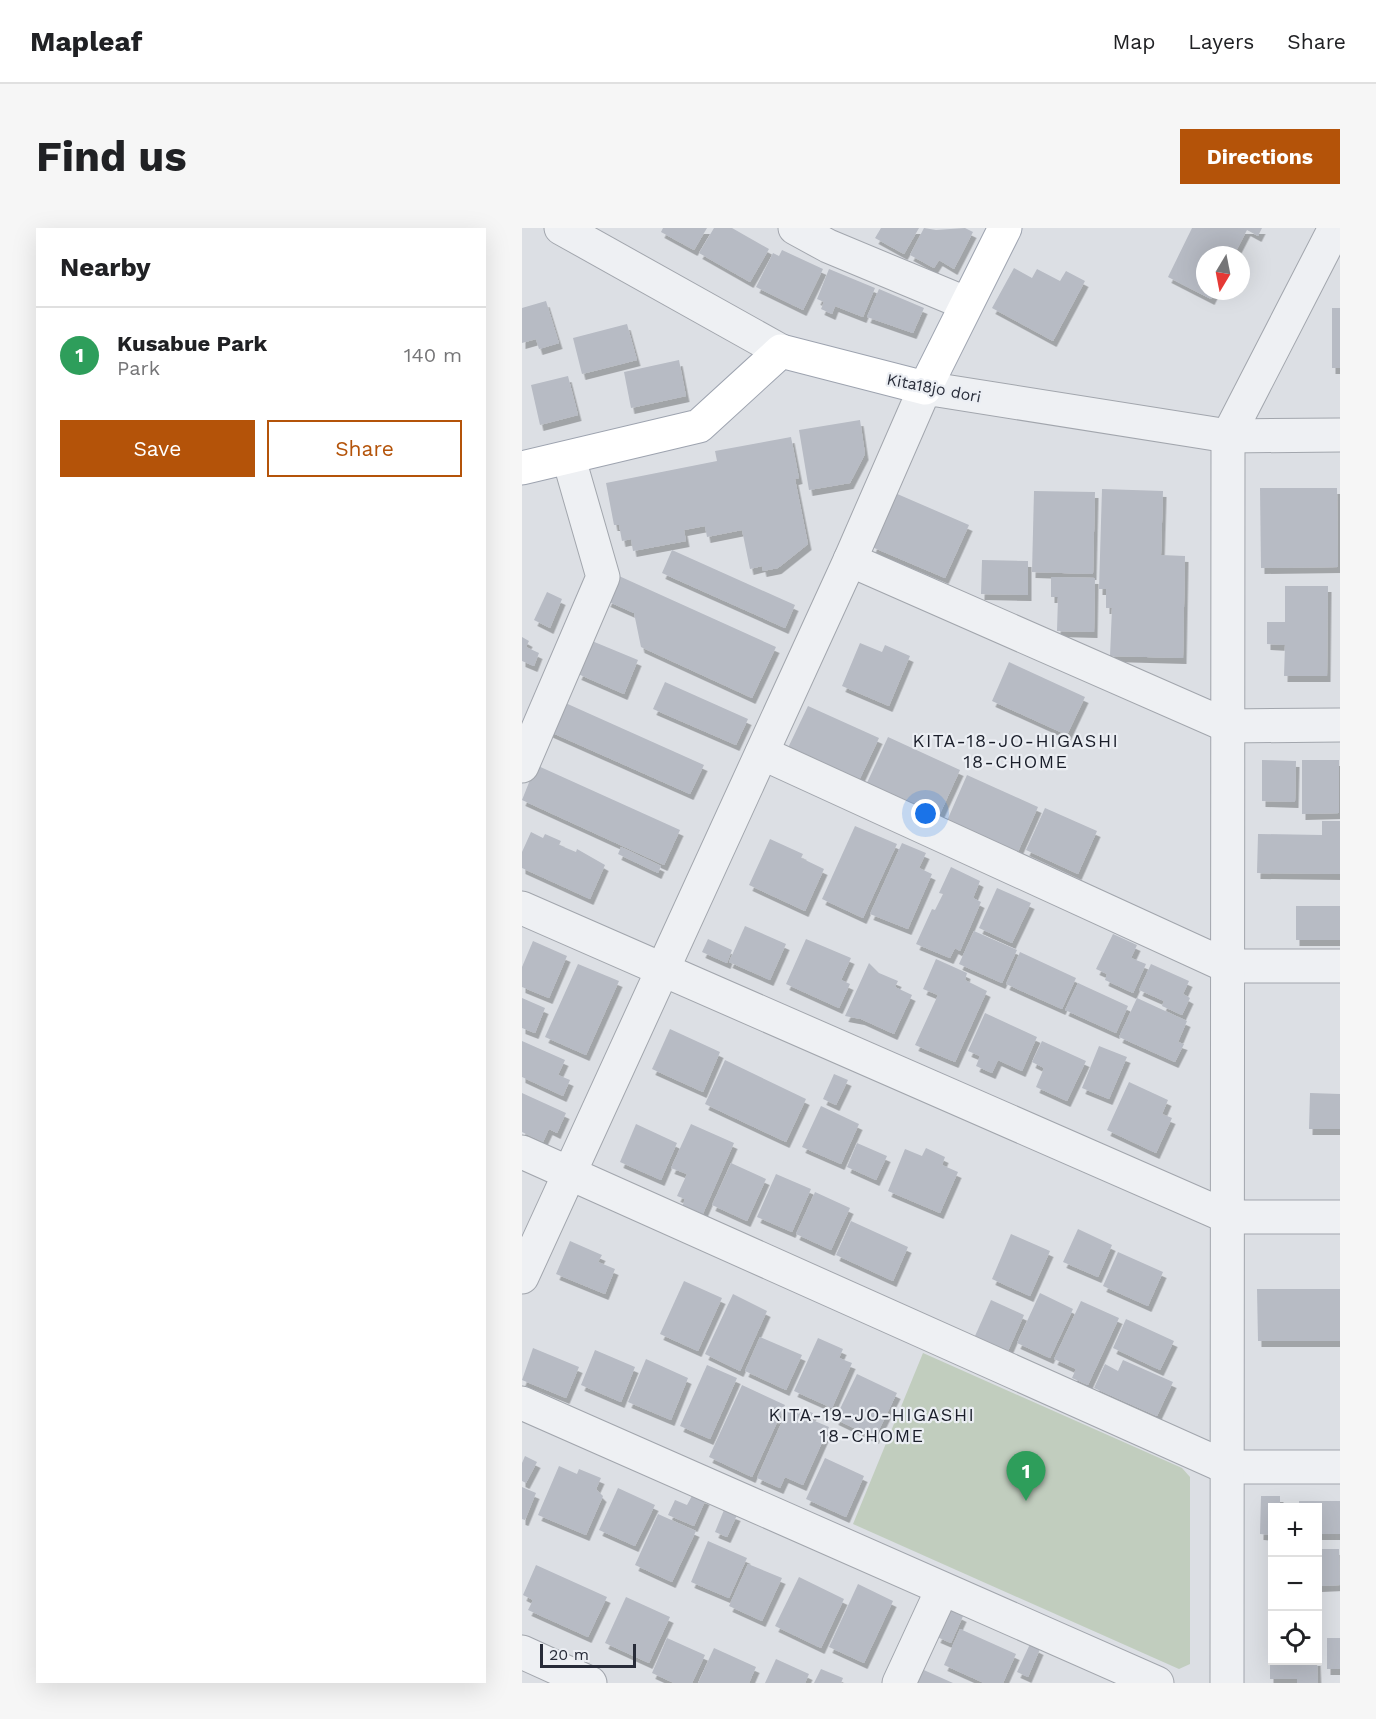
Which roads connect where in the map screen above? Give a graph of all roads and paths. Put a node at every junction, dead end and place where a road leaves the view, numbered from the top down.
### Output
1 (561, 228) edge
2 (795, 228) edge
3 (1005, 228) edge
4 (1335, 228) edge
5 (966, 303) junction
6 (781, 351) junction
7 (925, 388) junction
8 (1340, 435) edge
9 (1228, 436) junction
10 (568, 459) junction
11 (522, 468) edge
12 (850, 560) junction
13 (1340, 725) edge
14 (1228, 726) junction
15 (762, 753) junction
16 (522, 766) edge
17 (522, 908) edge
18 (1227, 966) junction
19 (1340, 966) edge
20 (664, 969) junction
21 (522, 1152) edge
22 (568, 1173) junction
23 (1228, 1217) junction
24 (1340, 1217) edge
25 (522, 1277) edge
26 (522, 1403) edge
27 (1226, 1467) junction
28 (1340, 1467) edge
29 (942, 1590) junction
30 (522, 1652) edge
31 (590, 1683) edge
32 (899, 1683) edge
33 (1156, 1683) edge
34 (1227, 1683) edge

1 - 6 street, Kita18jo dori
2 - 5 street
3 - 5 main road
4 - 9 street
5 - 7 main road
6 - 7 main road, Kita18jo dori
6 - 10 main road
7 - 9 street, Kita18jo dori
7 - 12 street
8 - 9 street, Kita18jo dori
9 - 14 street
10 - 11 main road
10 - 16 street
12 - 14 street
12 - 15 street
13 - 14 street
14 - 18 street
15 - 18 street
15 - 20 street
17 - 20 street
18 - 19 street
18 - 23 street
20 - 22 street
20 - 23 street
21 - 22 street
22 - 25 street
22 - 27 street
23 - 24 street
23 - 27 street
26 - 29 street
27 - 28 street
27 - 34 street
29 - 32 street
29 - 33 street
30 - 31 street

